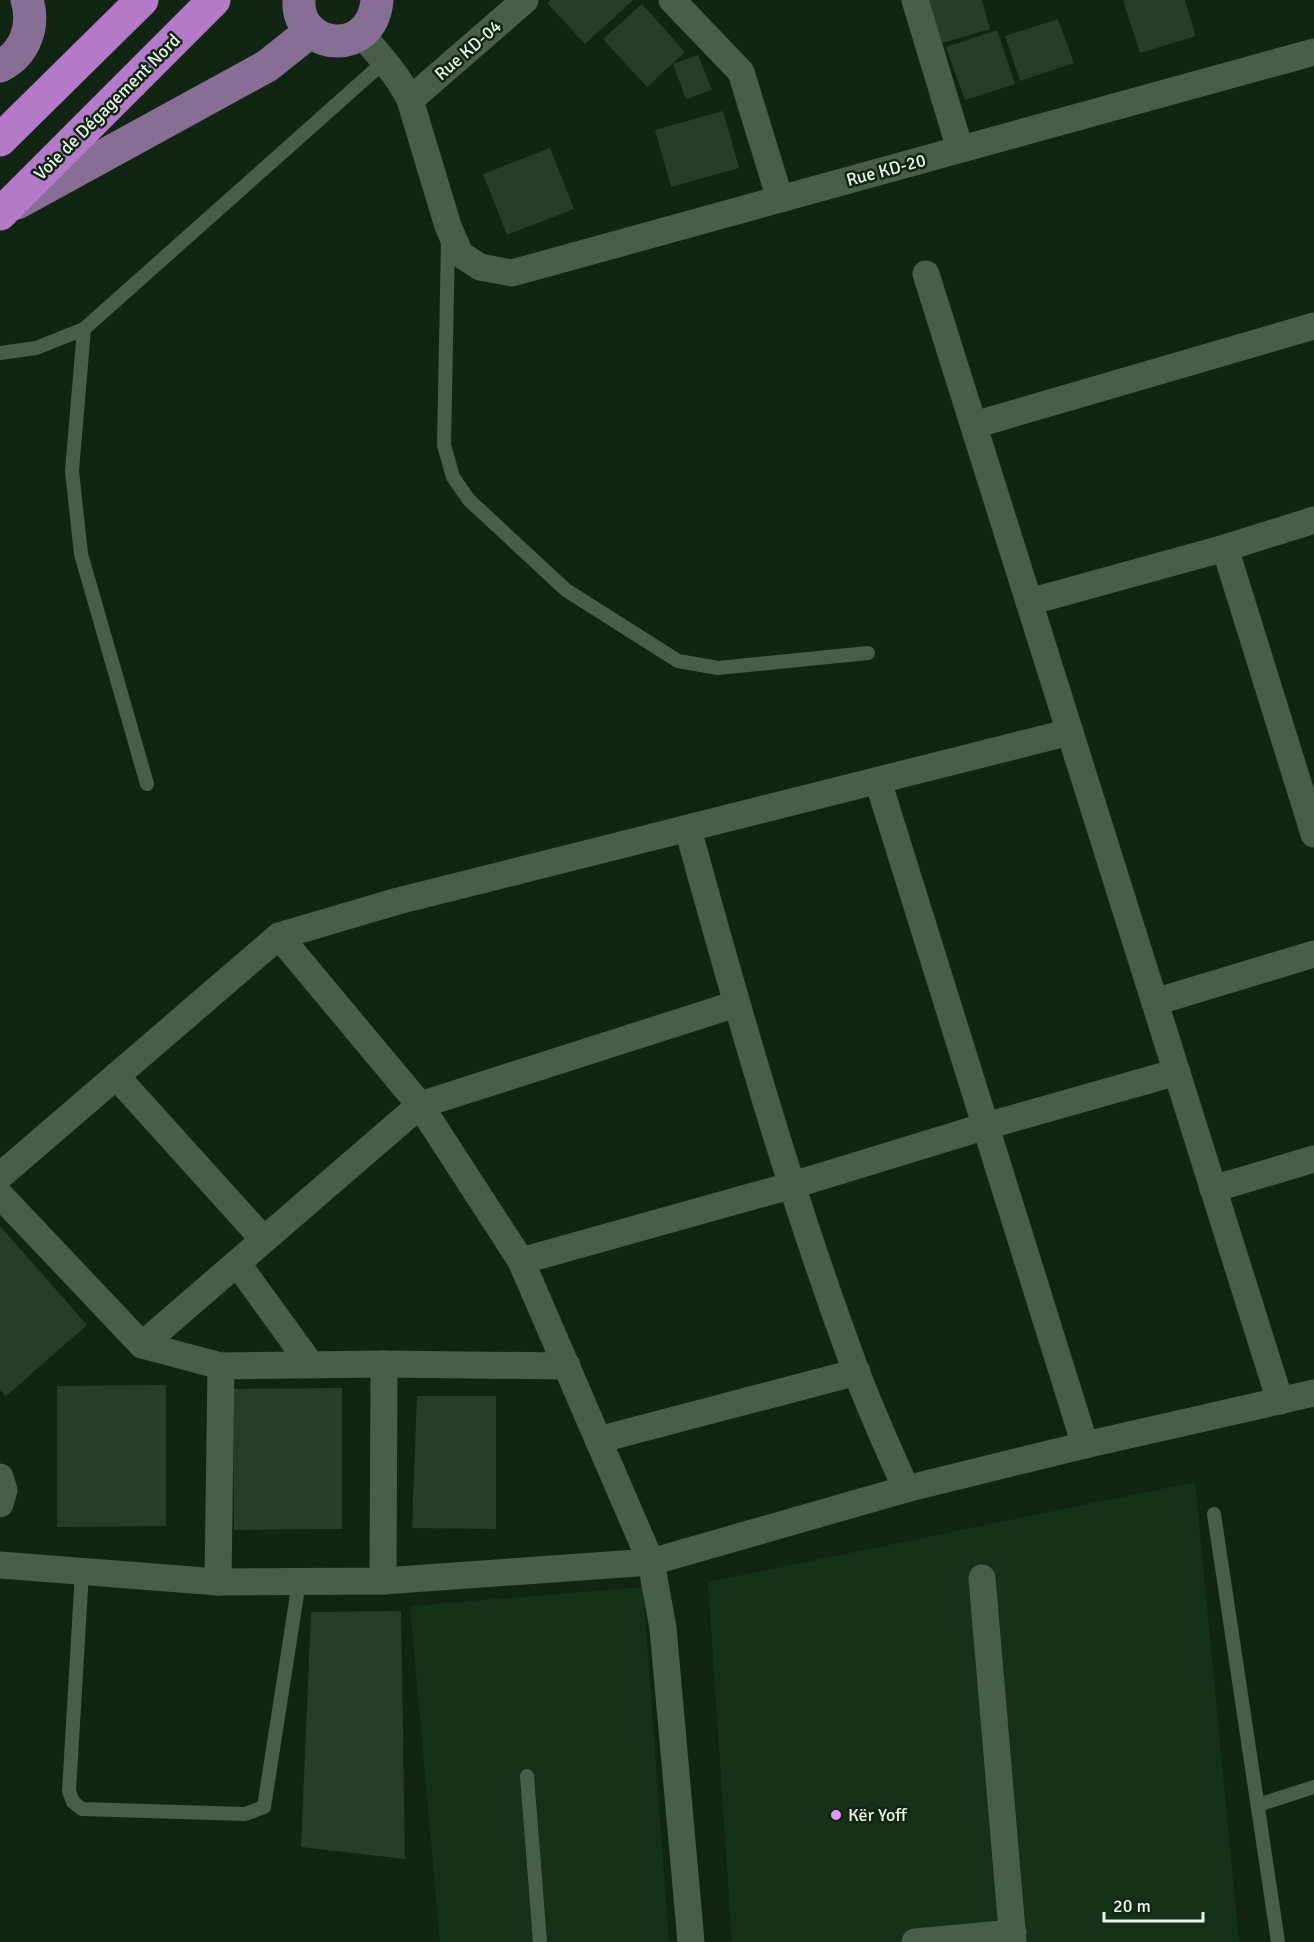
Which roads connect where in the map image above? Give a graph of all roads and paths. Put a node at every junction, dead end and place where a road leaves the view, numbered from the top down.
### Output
1 (27, 0) edge
2 (142, 0) edge
3 (214, 0) edge
4 (299, 0) edge
5 (377, 0) edge
6 (525, 0) edge
7 (672, 0) edge
8 (915, 0) edge
9 (311, 31) junction
10 (361, 34) junction
11 (1314, 52) edge
12 (385, 61) junction
13 (0, 66) edge
14 (410, 100) junction
15 (0, 141) edge
16 (960, 149) junction
17 (780, 199) junction
18 (4, 211) edge
19 (448, 226) junction
20 (926, 274) dead end
21 (1314, 326) edge
22 (84, 328) junction
23 (0, 353) edge
24 (974, 425) junction
25 (1314, 520) edge
26 (1225, 548) junction
27 (1029, 602) junction
28 (868, 653) dead end
29 (1070, 732) junction
30 (878, 781) junction
31 (147, 784) dead end
32 (688, 829) junction
33 (1314, 834) edge
34 (279, 936) junction
35 (1314, 954) edge
36 (1155, 1002) junction
37 (736, 1004) junction
38 (1176, 1072) junction
39 (116, 1076) junction
40 (420, 1105) junction
41 (986, 1126) junction
42 (1314, 1159) edge
43 (0, 1176) edge
44 (793, 1185) junction
45 (1213, 1189) junction
46 (0, 1195) edge
47 (264, 1240) junction
48 (520, 1261) junction
49 (237, 1263) junction
50 (142, 1345) junction
51 (384, 1364) junction
52 (311, 1365) junction
53 (221, 1366) junction
54 (567, 1366) junction
55 (857, 1372) junction
56 (1314, 1394) edge
57 (1280, 1401) junction
58 (598, 1440) junction
59 (1085, 1444) junction
60 (0, 1477) edge
61 (906, 1489) junction
62 (0, 1504) edge
63 (1214, 1514) dead end
64 (651, 1562) junction
65 (0, 1565) edge
66 (82, 1572) junction
67 (982, 1578) dead end
68 (383, 1581) junction
69 (218, 1582) junction
70 (299, 1582) junction
71 (526, 1776) dead end
72 (1314, 1787) edge
73 (1258, 1805) junction
74 (1013, 1937) edge
75 (540, 1942) edge
76 (691, 1942) edge
77 (915, 1942) edge
78 (1278, 1942) edge

1 - 13 main road
2 - 15 highway
3 - 18 highway, Voie de Dégagement Nord
4 - 9 main road
5 - 10 main road
6 - 14 street, Rue KD-04
7 - 17 street
8 - 16 street
9 - 10 main road
9 - 18 main road
10 - 12 street
11 - 16 street, Rue KD-20
12 - 14 street
12 - 22 lane
14 - 19 street
16 - 17 street, Rue KD-20
17 - 19 street, Rue KD-20
19 - 28 lane
20 - 24 street
21 - 24 street
22 - 23 lane
22 - 31 lane
24 - 27 street
25 - 26 street
26 - 27 street
26 - 33 street
27 - 29 street
29 - 30 street
29 - 36 street
30 - 32 street
30 - 41 street
32 - 34 street
32 - 37 street
34 - 39 street
34 - 40 street
35 - 36 street
36 - 38 street
37 - 40 street
37 - 44 street
38 - 41 street
38 - 45 street
39 - 43 street
39 - 47 street
40 - 47 street
40 - 48 street
41 - 44 street
41 - 59 street
42 - 45 street
44 - 48 street
44 - 55 street
45 - 57 street
46 - 50 street
47 - 49 street
48 - 54 street
49 - 50 street
49 - 52 street
50 - 53 street
51 - 52 street
51 - 54 street
51 - 68 street
52 - 53 street
53 - 69 street
54 - 58 street
55 - 58 street
55 - 61 street
56 - 57 street
57 - 59 street
58 - 64 street
59 - 61 street
60 - 62 street
61 - 64 street
63 - 73 lane
64 - 68 street
64 - 76 street
65 - 66 street
66 - 69 street
66 - 70 lane
67 - 74 street
68 - 70 street
69 - 70 street
71 - 75 lane
72 - 73 lane
73 - 78 lane
74 - 77 street

